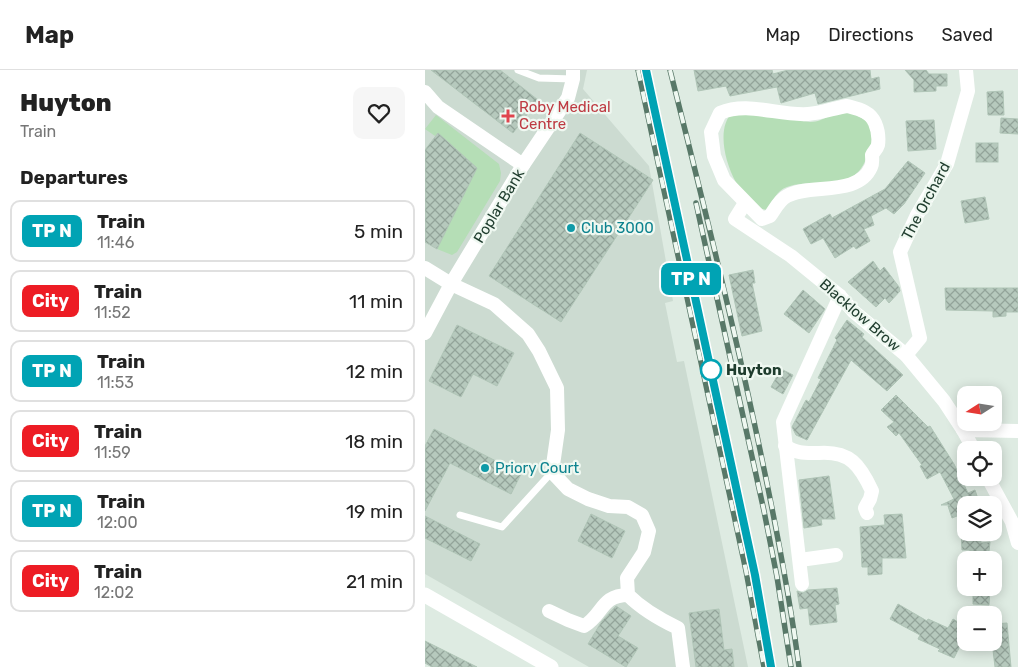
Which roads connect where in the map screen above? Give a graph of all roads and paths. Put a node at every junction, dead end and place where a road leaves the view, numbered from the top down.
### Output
1 (518, 70) edge
2 (966, 70) edge
3 (573, 75) edge
4 (425, 92) edge
5 (523, 166) junction
6 (745, 202) junction
7 (425, 268) edge
8 (451, 284) junction
9 (840, 296) junction
10 (425, 334) edge
11 (906, 355) junction
12 (957, 421) edge
13 (1003, 431) edge
14 (1018, 431) edge
15 (785, 446) junction
16 (552, 472) junction
17 (992, 486) edge
18 (460, 514) dead end
19 (867, 514) dead end
20 (1018, 543) edge
21 (836, 556) dead end
22 (800, 560) junction
23 (802, 584) dead end
24 (628, 595) junction
25 (425, 596) edge
26 (549, 611) dead end
27 (551, 667) edge
28 (683, 667) edge

1 - 3 lane
2 - 11 street, The Orchard
3 - 5 street, Poplar Bank
4 - 5 street
5 - 8 street, Poplar Bank
6 - 6 street
6 - 9 street, Blacklow Brow
7 - 8 street
8 - 10 street, Poplar Bank
8 - 16 street
9 - 11 street, Blacklow Brow
9 - 15 street
11 - 12 street, Blacklow Brow
13 - 14 street
15 - 19 street
15 - 22 street
16 - 18 lane
16 - 24 street
17 - 20 street
21 - 22 street
22 - 23 street
24 - 26 street
24 - 28 street
25 - 27 main road

